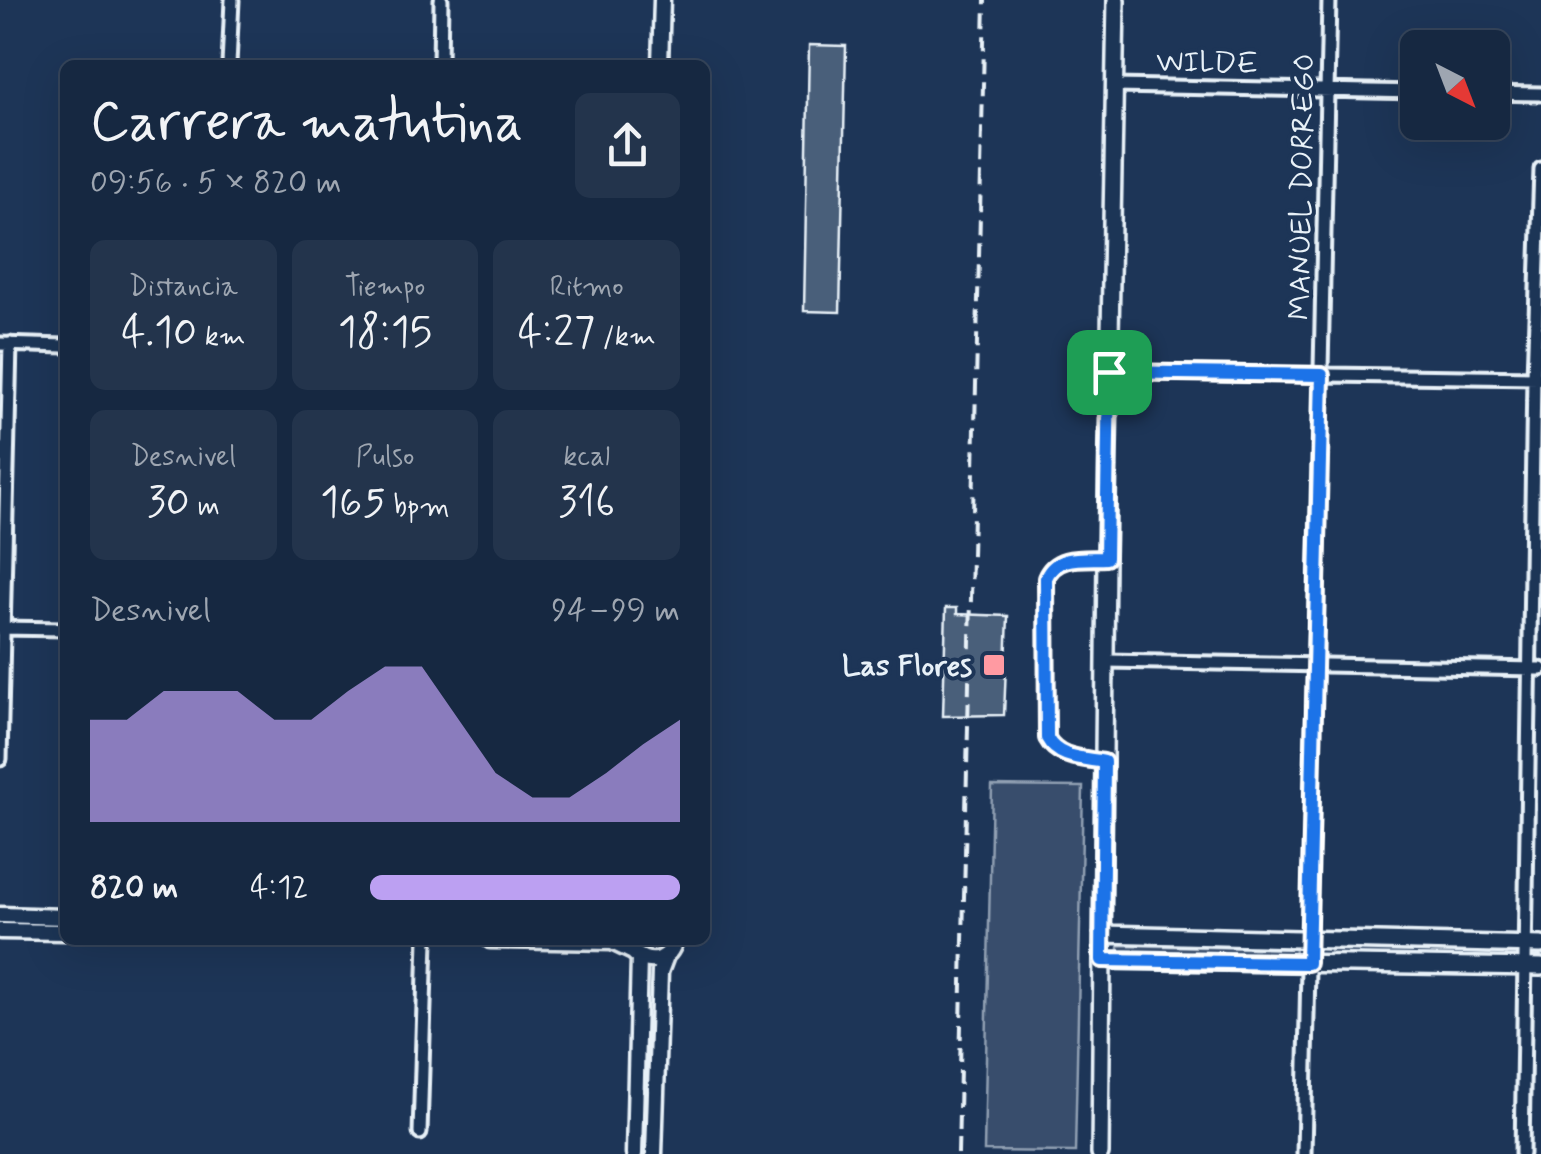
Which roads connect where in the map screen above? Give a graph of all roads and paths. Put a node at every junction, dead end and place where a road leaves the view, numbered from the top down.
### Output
1 (232, 0) edge
2 (441, 0) edge
3 (662, 0) edge
4 (1116, 0) edge
5 (1330, 0) edge
6 (229, 60) edge
7 (440, 60) edge
8 (660, 60) edge
9 (1115, 86) junction
10 (1327, 90) junction
11 (1400, 92) edge
12 (1510, 93) edge
13 (1541, 94) edge
14 (1541, 169) edge
15 (5, 344) edge
16 (60, 346) edge
17 (1109, 372) junction
18 (1322, 375) junction
19 (1538, 378) edge
20 (1106, 558) junction
21 (2, 628) edge
22 (60, 629) edge
23 (1106, 661) junction
24 (1314, 665) junction
25 (1535, 669) edge
26 (0, 759) edge
27 (1104, 762) junction
28 (0, 915) edge
29 (60, 917) edge
30 (0, 931) edge
31 (60, 932) edge
32 (1102, 934) junction
33 (1309, 940) junction
34 (426, 945) edge
35 (673, 945) edge
36 (1534, 945) edge
37 (633, 950) edge
38 (666, 956) junction
39 (1102, 960) junction
40 (1308, 963) junction
41 (1533, 967) edge
42 (420, 1133) dead end
43 (634, 1154) edge
44 (654, 1154) edge
45 (1100, 1154) edge
46 (1304, 1154) edge
47 (1522, 1154) edge

1 - 6 street
2 - 7 street
3 - 8 street
4 - 9 main road
5 - 10 street, MANUEL DORREGO
9 - 10 street, WILDE
9 - 17 main road
10 - 11 street, WILDE
10 - 18 street, MANUEL DORREGO
12 - 13 street
14 - 19 street
15 - 16 street
15 - 21 street
17 - 18 street
17 - 20 main road
18 - 19 street
18 - 24 street, MANUEL DORREGO
19 - 25 street
20 - 23 main road
20 - 27 lane
21 - 22 street
21 - 26 street
23 - 24 street
23 - 27 main road
24 - 25 street
24 - 33 street, MANUEL DORREGO
25 - 36 street
27 - 32 main road
28 - 29 street
30 - 31 street
32 - 33 main road
32 - 39 main road
33 - 36 main road
33 - 40 street, MANUEL DORREGO
34 - 42 street
35 - 38 street
36 - 41 street
37 - 38 street
37 - 43 street
38 - 44 street
39 - 40 main road
39 - 45 main road
40 - 41 main road
40 - 46 street, MANUEL DORREGO
41 - 47 street

